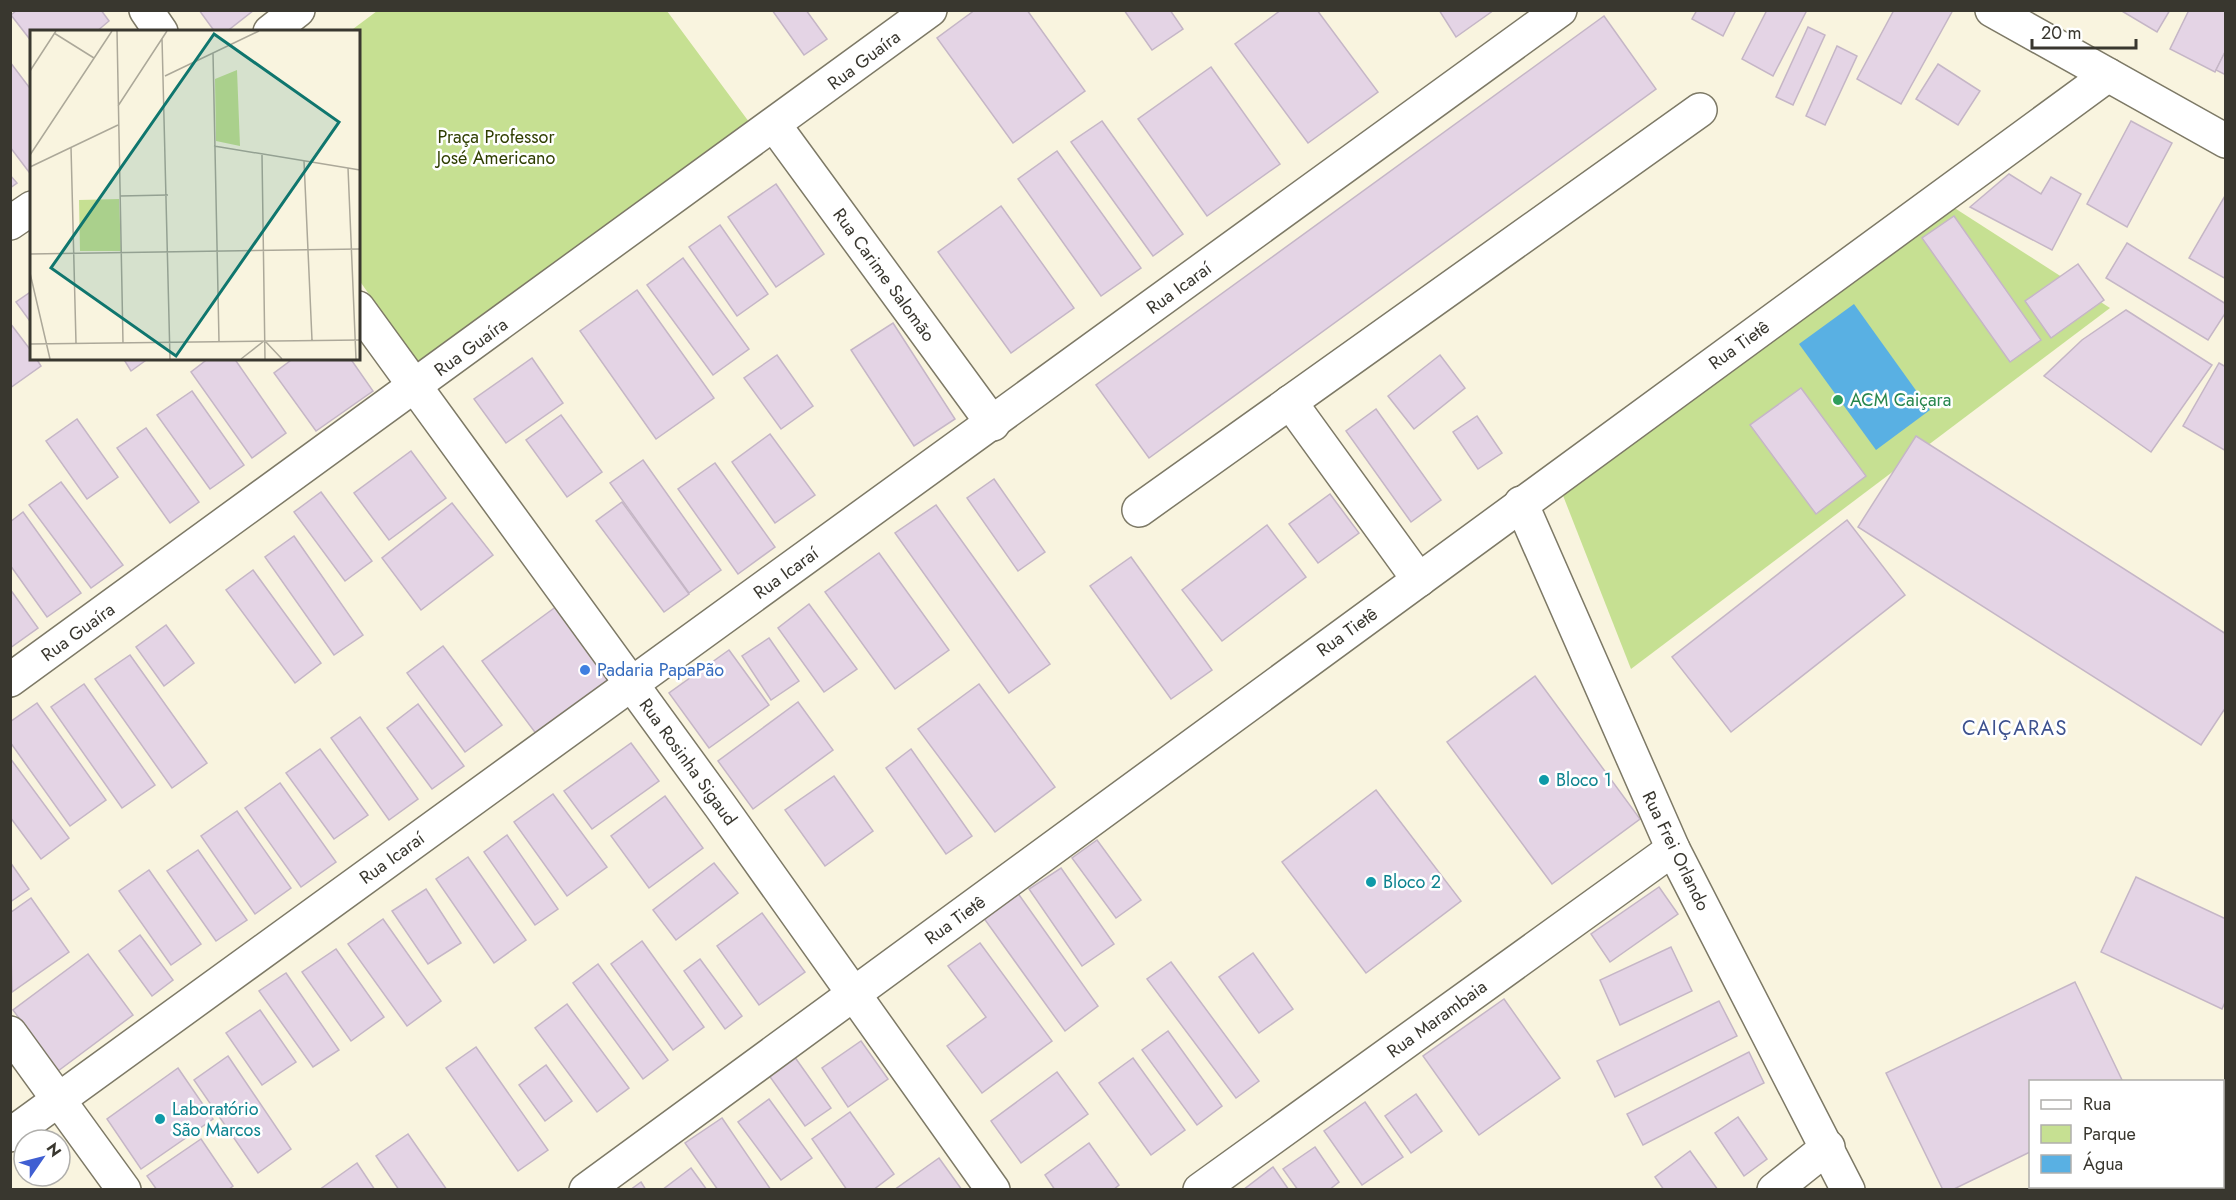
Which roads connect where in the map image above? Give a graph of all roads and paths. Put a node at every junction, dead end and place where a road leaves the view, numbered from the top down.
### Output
1 (146, 10) edge
2 (298, 10) edge
3 (930, 10) edge
4 (1560, 10) edge
5 (1992, 10) edge
6 (160, 30) edge
7 (273, 30) edge
8 (2108, 75) junction
9 (1700, 110) dead end
10 (775, 126) junction
11 (2226, 141) edge
12 (30, 209) edge
13 (10, 223) edge
14 (360, 311) edge
15 (416, 387) junction
16 (1290, 402) junction
17 (993, 424) junction
18 (1521, 503) junction
19 (1139, 510) dead end
20 (1419, 580) junction
21 (10, 680) edge
22 (632, 684) junction
23 (1673, 849) junction
24 (855, 993) junction
25 (10, 1033) edge
26 (59, 1100) junction
27 (10, 1135) edge
28 (1828, 1147) junction
29 (124, 1190) edge
30 (586, 1190) edge
31 (993, 1190) edge
32 (1200, 1190) edge
33 (1774, 1190) edge
34 (1848, 1190) edge

1 - 6 street
2 - 7 street
3 - 10 street, Rua Guaíra
4 - 17 street, Rua Icaraí
5 - 8 street
8 - 11 street
8 - 18 street, Rua Tietê
9 - 16 street
10 - 15 street, Rua Guaíra
10 - 17 street, Rua Carime Salomão
12 - 13 street
14 - 15 street, Rua Rosinha Sigaud
15 - 21 street, Rua Guaíra
15 - 22 street, Rua Rosinha Sigaud
16 - 19 street
16 - 20 street
17 - 22 street, Rua Icaraí
18 - 20 street, Rua Tietê
18 - 23 street, Rua Frei Orlando
20 - 24 street, Rua Tietê
22 - 24 street, Rua Rosinha Sigaud
22 - 26 street, Rua Icaraí
23 - 28 street, Rua Frei Orlando
23 - 32 street, Rua Marambaia
24 - 30 street, Rua Tietê
24 - 31 street, Rua Rosinha Sigaud
25 - 26 street
26 - 27 street, Rua Icaraí
26 - 29 street
28 - 33 street
28 - 34 street, Rua Frei Orlando

